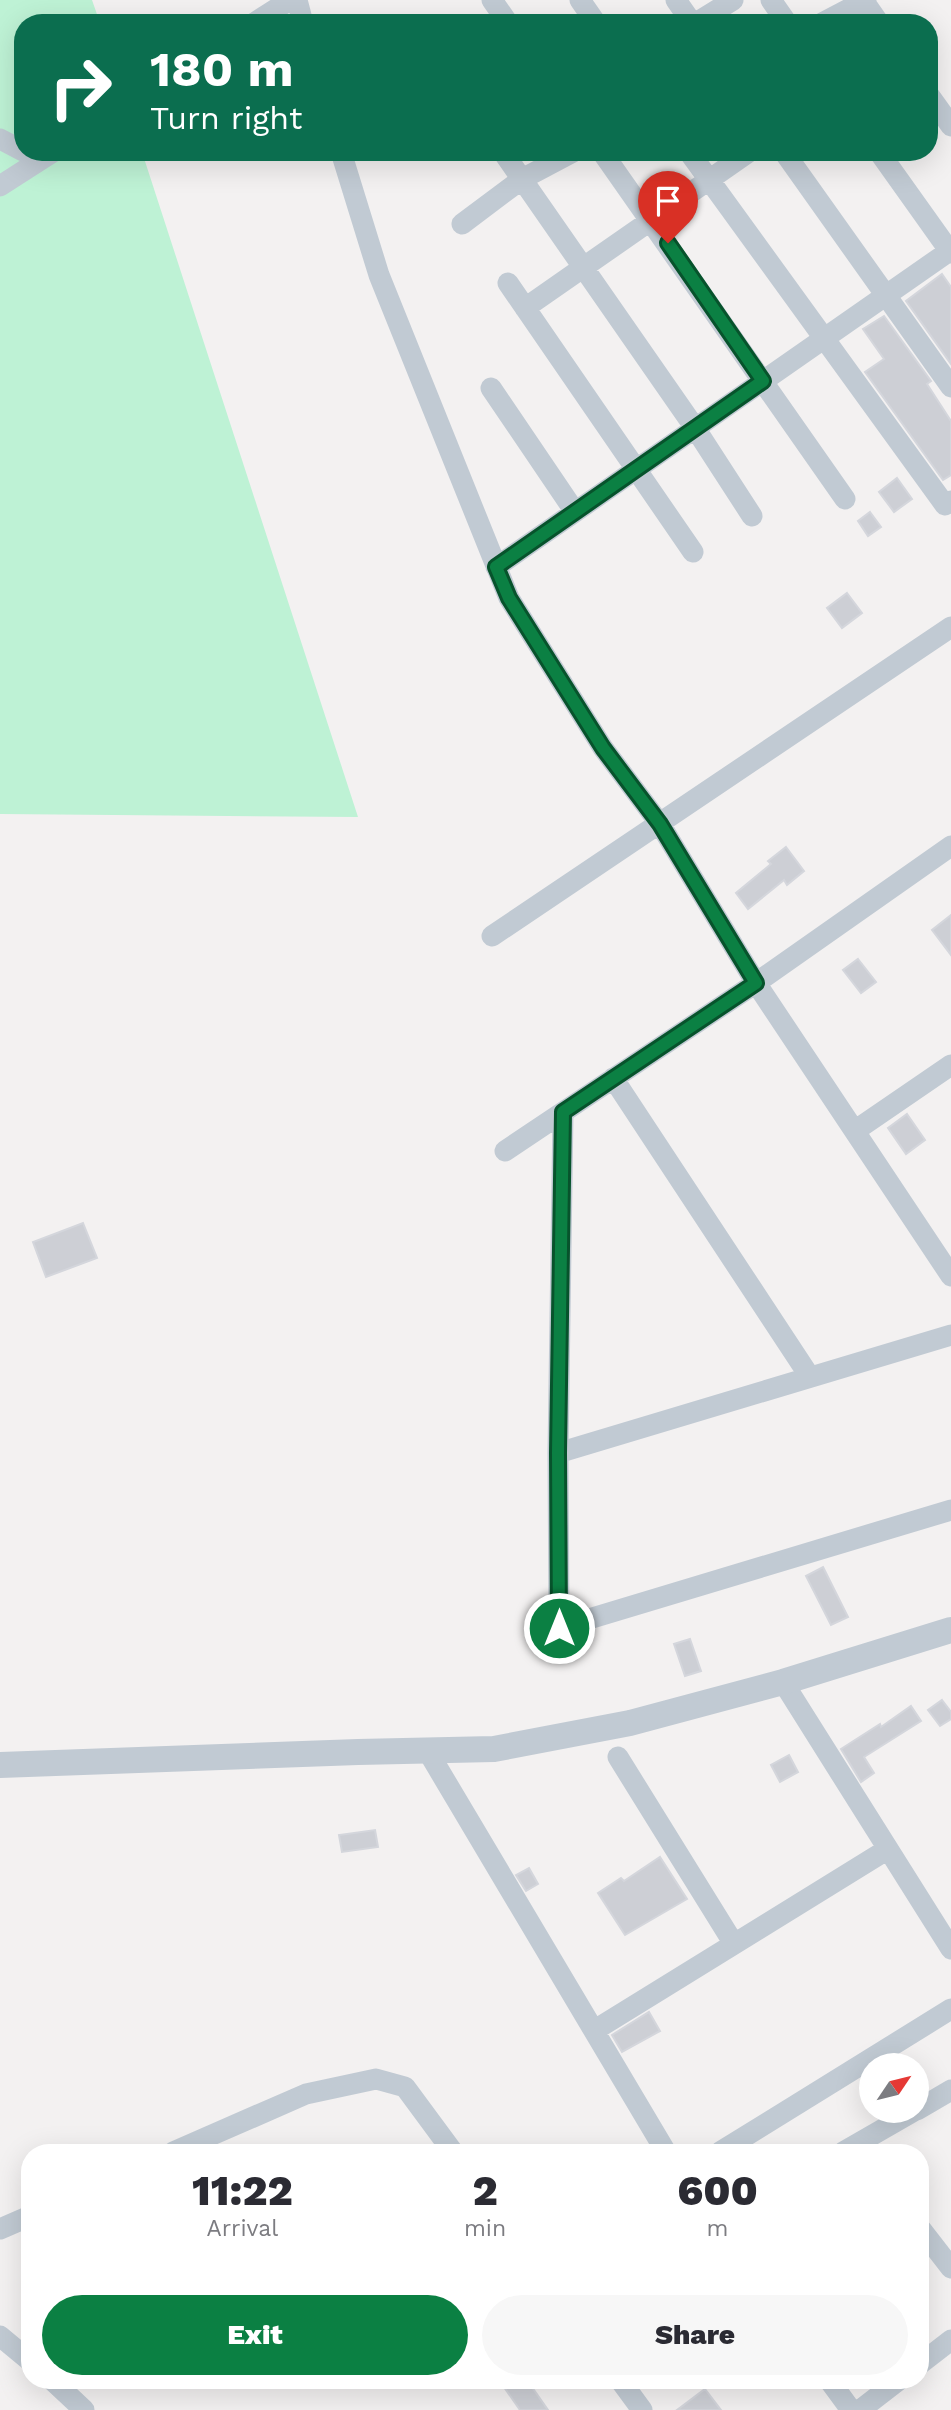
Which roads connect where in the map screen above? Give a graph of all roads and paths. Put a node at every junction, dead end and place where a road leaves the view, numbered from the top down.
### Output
1 (290, 0) edge
2 (676, 0) edge
3 (733, 0) edge
4 (864, 0) edge
5 (268, 14) edge
6 (687, 14) edge
7 (709, 14) edge
8 (838, 14) edge
9 (938, 108) edge
10 (951, 126) edge
11 (27, 161) edge
12 (344, 161) edge
13 (509, 161) edge
14 (556, 161) edge
15 (609, 161) edge
16 (695, 161) edge
17 (736, 161) edge
18 (790, 161) edge
19 (885, 161) edge
20 (522, 179) junction
21 (709, 180) junction
22 (0, 186) edge
23 (652, 220) junction
24 (462, 223) dead end
25 (950, 251) edge
26 (584, 268) junction
27 (508, 283) dead end
28 (886, 295) junction
29 (525, 308) junction
30 (824, 339) junction
31 (763, 381) junction
32 (951, 387) edge
33 (491, 388) dead end
34 (695, 428) junction
35 (637, 469) junction
36 (845, 499) dead end
37 (951, 501) edge
38 (575, 512) junction
39 (752, 516) dead end
40 (694, 552) dead end
41 (496, 567) junction
42 (951, 627) edge
43 (660, 824) junction
44 (951, 846) edge
45 (492, 936) dead end
46 (756, 983) junction
47 (951, 1065) edge
48 (613, 1078) junction
49 (563, 1112) junction
50 (856, 1130) junction
51 (505, 1151) dead end
52 (951, 1276) edge
53 (951, 1335) edge
54 (810, 1377) junction
55 (558, 1453) junction
56 (951, 1510) edge
57 (950, 1632) edge
58 (783, 1682) junction
59 (427, 1750) junction
60 (618, 1757) dead end
61 (0, 1765) edge
62 (888, 1849) junction
63 (734, 1944) junction
64 (951, 1949) edge
65 (951, 2009) edge
66 (595, 2030) junction
67 (951, 2090) edge
68 (929, 2103) edge
69 (896, 2123) edge
70 (191, 2144) edge
71 (447, 2144) edge
72 (661, 2144) edge
73 (733, 2144) edge
74 (864, 2144) edge
75 (21, 2220) edge
76 (0, 2229) edge
77 (929, 2240) edge
78 (951, 2268) edge
79 (0, 2336) edge
80 (951, 2340) edge
81 (21, 2354) edge
82 (929, 2357) edge
83 (62, 2389) edge
84 (627, 2389) edge
85 (837, 2389) edge
86 (887, 2389) edge
87 (84, 2410) edge
88 (642, 2410) edge
89 (852, 2410) edge
90 (860, 2410) edge

1 - 5 street
2 - 6 street
3 - 7 street
4 - 8 street
9 - 10 street
11 - 22 street
12 - 41 street
13 - 20 street
14 - 20 street
15 - 23 street
16 - 21 street
17 - 21 street
18 - 28 street
19 - 25 street
20 - 24 street
20 - 26 street
21 - 23 street
21 - 30 street
23 - 26 street
23 - 31 street
25 - 28 street
26 - 29 street
26 - 34 street
27 - 29 street
28 - 30 street
28 - 32 street
29 - 35 street
30 - 31 street
30 - 37 street
31 - 34 street
31 - 36 street
33 - 38 street
34 - 35 street
34 - 39 street
35 - 38 street
35 - 40 street
38 - 41 street
41 - 43 street
42 - 43 street
43 - 45 street
43 - 46 street
44 - 46 street
46 - 48 street
46 - 50 street
47 - 50 street
48 - 49 street
48 - 54 street
49 - 51 street
49 - 55 street
50 - 52 street
53 - 54 street
54 - 55 street
55 - 56 street
57 - 58 street
58 - 59 street
58 - 62 street
59 - 61 street
59 - 66 street
60 - 63 street
62 - 63 street
62 - 64 street
63 - 66 street
65 - 73 street
66 - 72 street
67 - 68 street
69 - 74 street
70 - 71 street
75 - 76 street
77 - 78 street
79 - 81 street
80 - 82 street
83 - 87 street
84 - 88 street
85 - 89 street
86 - 90 street

